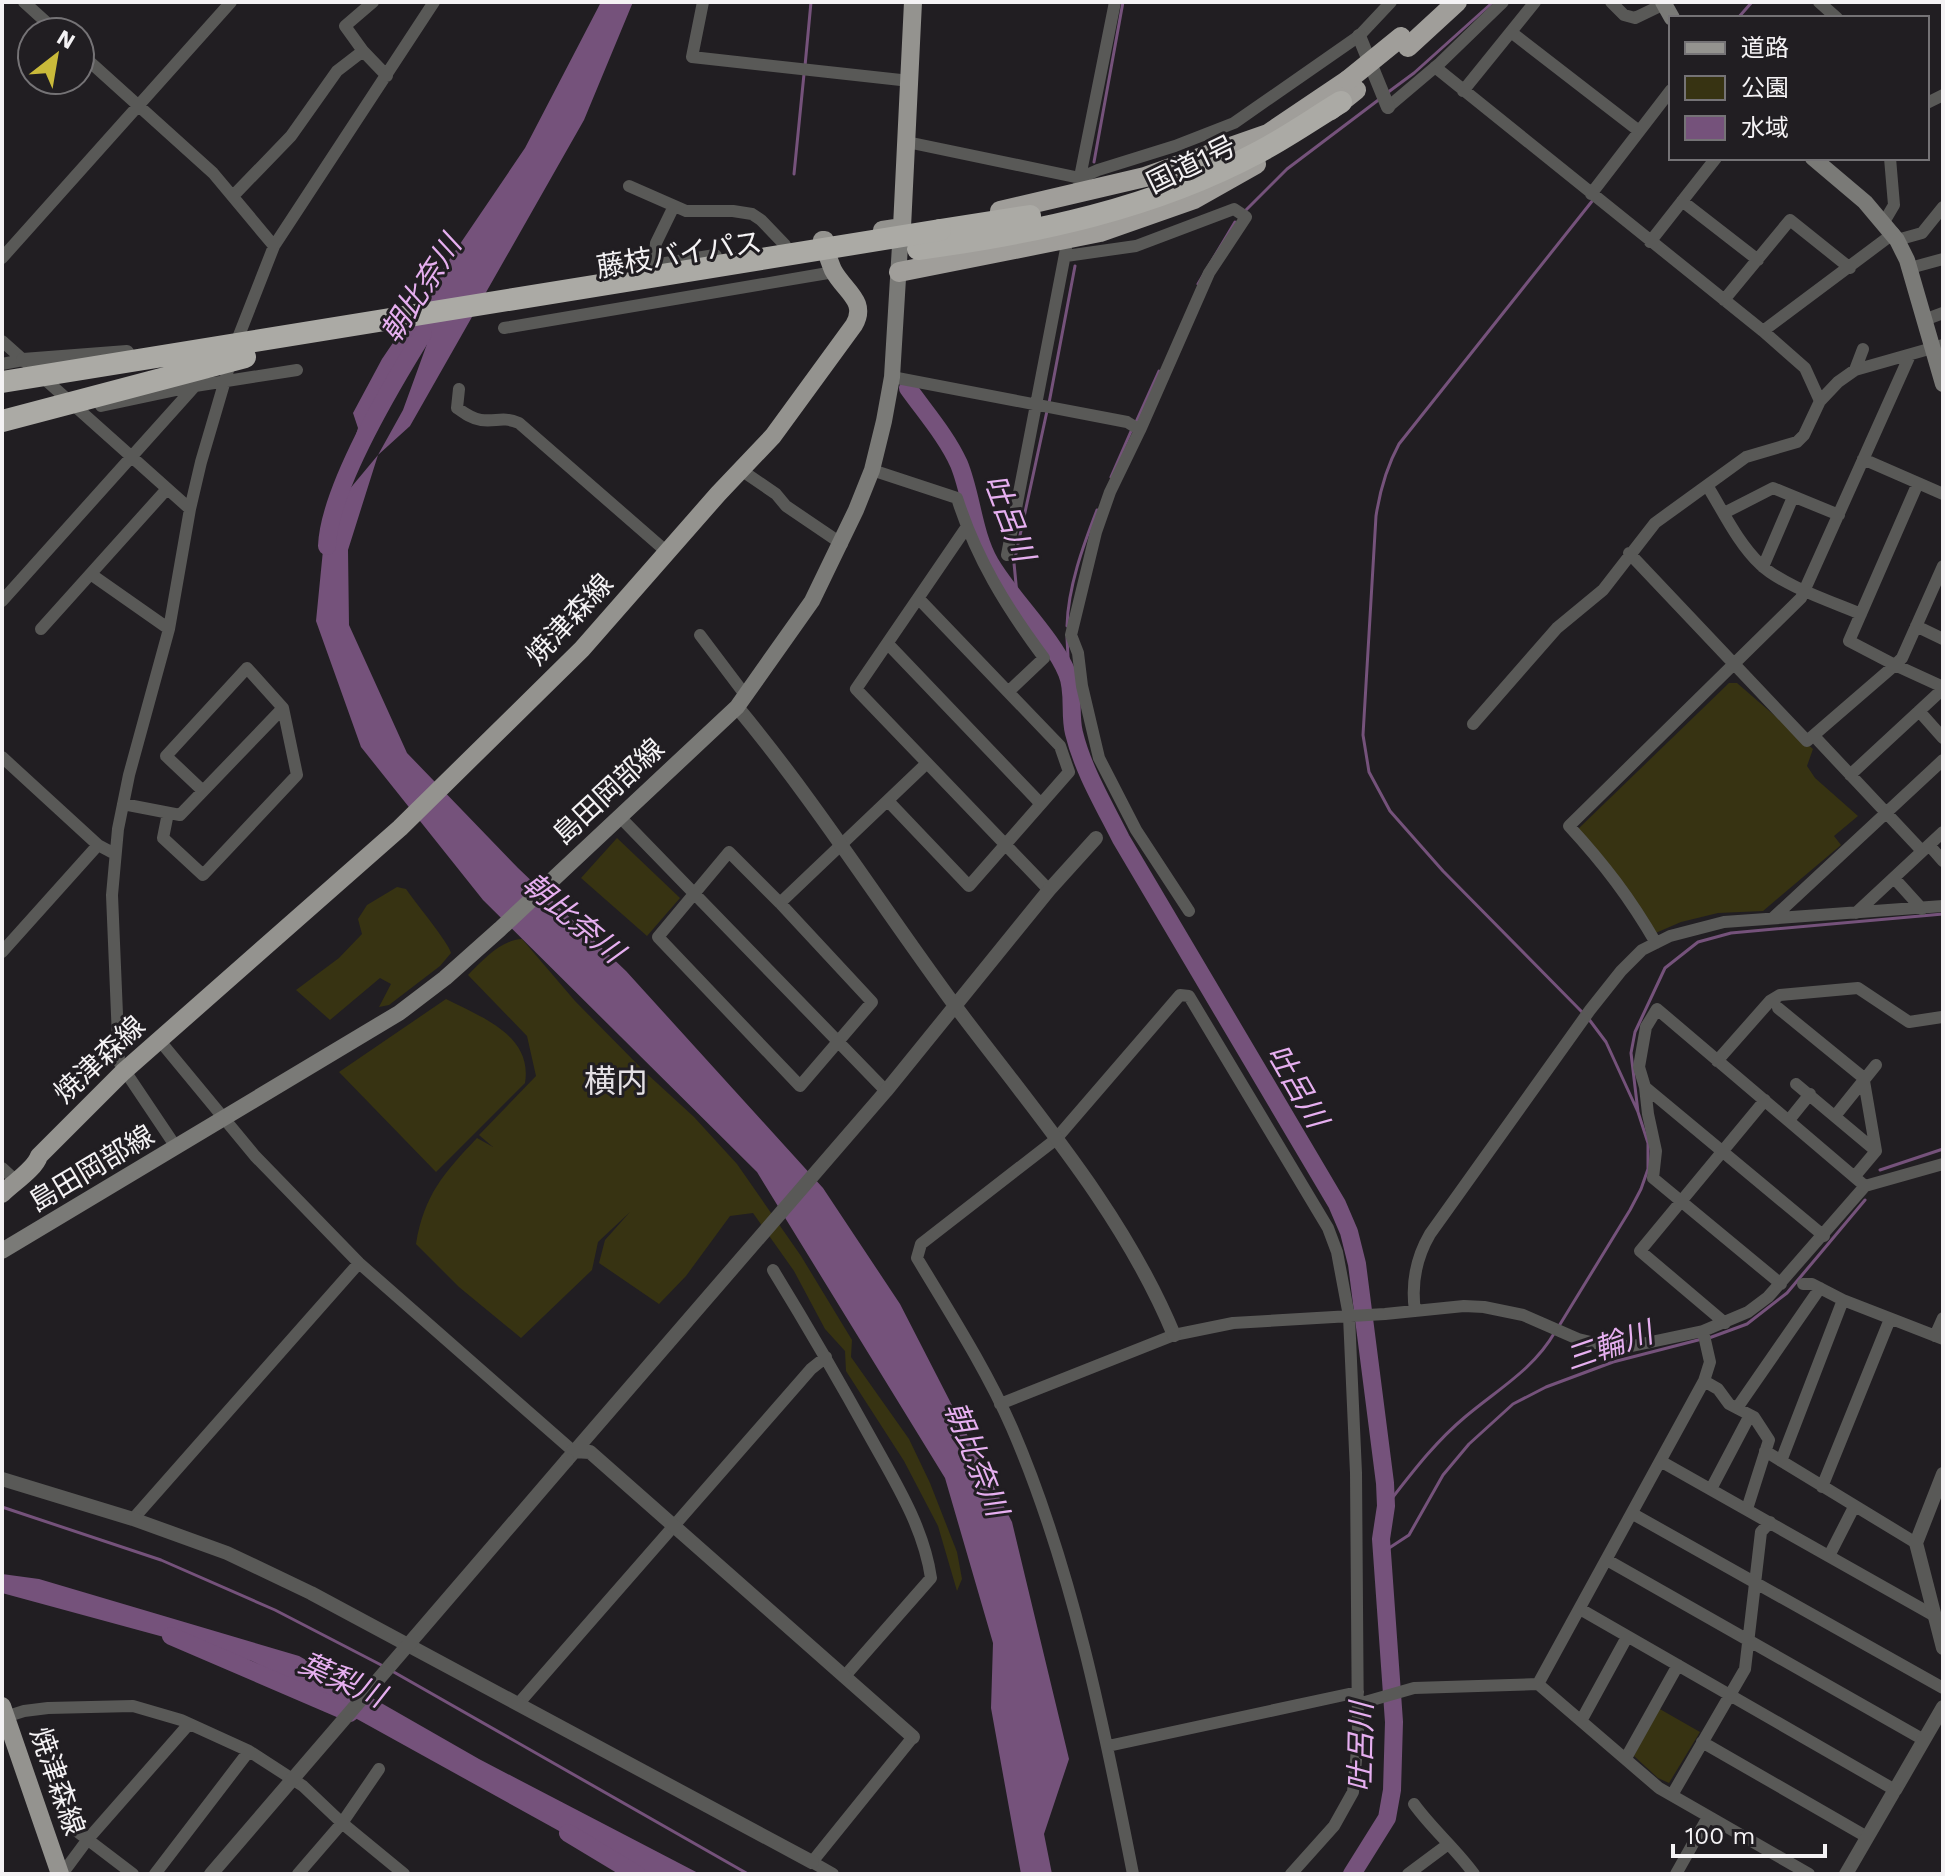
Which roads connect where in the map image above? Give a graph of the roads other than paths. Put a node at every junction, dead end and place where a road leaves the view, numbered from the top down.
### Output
1 (24, 2) edge
2 (231, 2) edge
3 (373, 2) edge
4 (434, 2) edge
5 (703, 2) edge
6 (913, 2) edge
7 (1115, 2) edge
8 (1391, 2) edge
9 (1440, 2) edge
10 (1457, 2) edge
11 (1503, 2) edge
12 (1535, 2) edge
13 (1611, 2) edge
14 (1819, 2) edge
15 (1666, 7) edge
16 (39, 16) edge
17 (1835, 16) edge
18 (1511, 32) junction
19 (1359, 36) junction
20 (1404, 42) junction
21 (363, 51) junction
22 (1435, 67) junction
23 (96, 68) edge
24 (387, 76) junction
25 (910, 81) junction
26 (1348, 91) junction
27 (1463, 91) junction
28 (1669, 93) edge
29 (138, 106) junction
30 (1388, 107) joint
31 (1639, 131) junction
32 (1268, 134) junction
33 (907, 142) junction
34 (1714, 160) edge
35 (1815, 160) edge
36 (1890, 160) edge
37 (1079, 184) junction
38 (629, 186) dead end
39 (1591, 194) junction
40 (233, 196) junction
41 (1682, 201) junction
42 (674, 206) junction
43 (1943, 207) edge
44 (902, 227) junction
45 (1892, 232) junction
46 (822, 240) junction
47 (1650, 242) junction
48 (785, 245) junction
49 (274, 246) junction
50 (2, 258) edge
51 (1943, 259) edge
52 (1758, 260) junction
53 (654, 264) junction
54 (1850, 268) junction
55 (1910, 268) junction
56 (834, 272) junction
57 (899, 272) junction
58 (1724, 300) junction
59 (1943, 313) edge
60 (1924, 320) junction
61 (504, 328) dead end
62 (1763, 331) junction
63 (2, 341) edge
64 (236, 343) junction
65 (281, 347) junction
66 (1938, 347) edge
67 (1863, 349) dead end
68 (179, 355) junction
69 (1910, 355) junction
70 (9, 364) edge
71 (297, 370) dead end
72 (1855, 370) junction
73 (2, 382) edge
74 (222, 382) junction
75 (891, 384) junction
76 (1943, 384) edge
77 (195, 386) junction
78 (459, 389) dead end
79 (2, 393) edge
80 (1820, 401) junction
81 (1037, 406) junction
82 (79, 410) junction
83 (2, 422) edge
84 (1140, 430) junction
85 (132, 457) junction
86 (1863, 459) junction
87 (741, 470) junction
88 (872, 470) junction
89 (1918, 483) junction
90 (1708, 487) junction
91 (166, 490) junction
92 (1943, 494) edge
93 (1793, 497) junction
94 (190, 509) junction
95 (1724, 513) junction
96 (1839, 515) junction
97 (966, 528) junction
98 (842, 544) junction
99 (667, 552) junction
100 (1629, 553) junction
101 (1007, 555) dead end
102 (1943, 566) edge
103 (1763, 567) junction
104 (92, 575) junction
105 (1806, 591) junction
106 (918, 598) junction
107 (2, 601) edge
108 (1861, 614) junction
109 (1916, 626) junction
110 (41, 629) dead end
111 (169, 629) junction
112 (700, 635) dead end
113 (1943, 639) edge
114 (888, 644) junction
115 (1735, 664) junction
116 (1895, 665) junction
117 (1943, 688) edge
118 (1008, 692) junction
119 (742, 702) junction
120 (283, 708) junction
121 (1919, 711) junction
122 (1473, 724) dead end
123 (1814, 736) junction
124 (1943, 738) edge
125 (2, 757) edge
126 (1943, 760) edge
127 (926, 764) junction
128 (1850, 775) junction
129 (203, 791) junction
130 (888, 801) junction
131 (123, 804) junction
132 (1041, 804) junction
133 (168, 813) junction
134 (1885, 813) junction
135 (619, 816) junction
136 (1943, 832) edge
137 (1096, 838) dead end
138 (98, 845) junction
139 (843, 845) junction
140 (1005, 845) junction
141 (1925, 848) junction
142 (115, 854) junction
143 (1943, 861) edge
144 (1894, 878) junction
145 (1049, 890) junction
146 (693, 893) junction
147 (780, 903) junction
148 (1943, 906) edge
149 (1922, 909) junction
150 (1189, 911) dead end
151 (1856, 913) junction
152 (1773, 918) junction
153 (1656, 943) junction
154 (2, 952) edge
155 (1943, 1003) edge
156 (955, 1005) junction
157 (1778, 1008) dead end
158 (1942, 1019) edge
159 (160, 1041) junction
160 (839, 1042) junction
161 (1717, 1061) junction
162 (1876, 1065) dead end
163 (123, 1072) junction
164 (1864, 1080) junction
165 (1796, 1084) dead end
166 (1645, 1087) junction
167 (886, 1091) junction
168 (1810, 1094) junction
169 (1765, 1100) junction
170 (1835, 1116) junction
171 (225, 1118) junction
172 (1789, 1120) junction
173 (1057, 1138) junction
174 (176, 1147) junction
175 (1723, 1151) junction
176 (1876, 1151) junction
177 (1943, 1164) edge
178 (9, 1174) edge
179 (1855, 1176) junction
180 (1865, 1186) junction
181 (2, 1194) edge
182 (1681, 1202) junction
183 (1824, 1236) junction
184 (2, 1251) edge
185 (359, 1263) junction
186 (773, 1270) dead end
187 (1781, 1284) junction
188 (1803, 1284) dead end
189 (1820, 1288) junction
190 (1843, 1300) junction
191 (1415, 1311) junction
192 (1349, 1316) junction
193 (1943, 1318) edge
194 (1890, 1319) junction
195 (1725, 1323) junction
196 (1174, 1335) junction
197 (1704, 1337) junction
198 (1939, 1338) edge
199 (826, 1357) junction
200 (1704, 1381) junction
201 (1000, 1404) junction
202 (1737, 1408) junction
203 (1750, 1415) junction
204 (1765, 1451) junction
205 (570, 1455) junction
206 (1781, 1461) junction
207 (1662, 1462) junction
208 (1943, 1476) edge
209 (2, 1479) edge
210 (1822, 1487) junction
211 (1711, 1489) junction
212 (1854, 1507) junction
213 (1747, 1509) junction
214 (1633, 1514) junction
215 (133, 1519) junction
216 (1770, 1522) junction
217 (674, 1528) junction
218 (1916, 1543) junction
219 (1829, 1556) junction
220 (1607, 1560) junction
221 (1755, 1580) junction
222 (1580, 1609) junction
223 (1933, 1615) junction
224 (1627, 1637) junction
225 (1749, 1640) junction
226 (1943, 1648) edge
227 (1678, 1665) junction
228 (844, 1677) junction
229 (1538, 1684) junction
230 (1943, 1688) edge
231 (1730, 1694) junction
232 (1358, 1698) junction
233 (519, 1703) junction
234 (1943, 1707) edge
235 (3, 1713) edge
236 (1581, 1721) junction
237 (189, 1724) junction
238 (913, 1737) joint
239 (1924, 1740) junction
240 (1702, 1742) junction
241 (1108, 1746) junction
242 (249, 1751) junction
243 (1626, 1758) junction
244 (379, 1769) dead end
245 (1894, 1791) junction
246 (1672, 1795) junction
247 (1414, 1804) dead end
248 (1708, 1817) junction
249 (66, 1823) dead end
250 (342, 1823) junction
251 (1867, 1837) junction
252 (88, 1839) junction
253 (1447, 1845) junction
254 (812, 1862) junction
255 (1681, 1872) edge
256 (61, 1874) edge
257 (133, 1874) edge
258 (155, 1874) edge
259 (211, 1874) edge
260 (298, 1874) edge
261 (404, 1874) edge
262 (833, 1874) edge
263 (1133, 1874) edge
264 (1291, 1874) edge
265 (1408, 1874) edge
266 (1474, 1874) edge
267 (1809, 1874) edge
268 (1846, 1874) edge

1 - 16 street
2 - 29 street
3 - 21 street
4 - 24 street
5 - 25 street
6 - 25 main road
7 - 37 street
8 - 19 street
9 - 20 highway, 国道1号
10 - 20 highway, 国道1号
11 - 22 street
12 - 18 street
13 - 15 street
14 - 17 street
18 - 27 street
18 - 31 street
19 - 30 street
19 - 37 street
20 - 26 highway, 国道1号
21 - 24 street
21 - 40 street
22 - 27 street
22 - 30 street
23 - 29 street
24 - 49 street
25 - 33 main road
26 - 32 highway, 国道1号
26 - 57 highway, 国道1号
26 - 65 highway, 藤枝バイパス
27 - 39 street
28 - 31 street
29 - 40 street
29 - 50 street
31 - 39 street
32 - 44 highway, 国道1号
32 - 68 highway, 藤枝バイパス, bridge
33 - 37 street
33 - 44 main road
34 - 41 street
35 - 45 main road
36 - 45 street
38 - 42 street
39 - 47 street
40 - 49 street
41 - 47 street
41 - 52 street
42 - 48 street
42 - 53 street
43 - 45 street
44 - 46 main road
44 - 57 main road, 島田岡部線
45 - 54 street
45 - 55 main road
46 - 48 street
46 - 56 main road, 焼津森線
47 - 58 street
48 - 53 street
49 - 64 street
51 - 55 street
52 - 54 street
52 - 58 street
53 - 64 street, bridge
54 - 62 street
55 - 60 main road
56 - 61 street
56 - 87 main road, 焼津森線
57 - 75 main road, 島田岡部線
58 - 62 street
59 - 60 street
60 - 66 main road
62 - 80 street
63 - 70 street
64 - 70 street
64 - 74 street
65 - 79 highway, 藤枝バイパス, bridge
65 - 83 highway, bridge
66 - 69 street
66 - 76 main road
67 - 72 street
68 - 70 highway, bridge
68 - 73 highway, 藤枝バイパス, bridge
69 - 72 street
69 - 86 street
70 - 82 street
71 - 74 street
72 - 80 street
74 - 77 street
74 - 94 street
75 - 81 street
75 - 88 main road, 島田岡部線
77 - 82 street
77 - 85 street
78 - 99 street
80 - 90 street
81 - 84 street
81 - 84 street
81 - 101 street
82 - 83 street
82 - 85 street
84 - 150 street
85 - 91 street
85 - 107 street
86 - 89 street
86 - 96 street
87 - 98 street
87 - 99 main road, 焼津森線
88 - 97 street
88 - 98 main road, 島田岡部線
89 - 92 street
89 - 108 street
90 - 95 street
90 - 100 street
91 - 94 street
91 - 104 street
93 - 95 street
93 - 96 street
93 - 103 street
94 - 111 street
95 - 103 street
96 - 105 street
97 - 106 street
97 - 118 street
98 - 119 main road, 島田岡部線
99 - 159 main road, 焼津森線
100 - 115 street
100 - 122 street
102 - 109 street
103 - 105 street
104 - 110 street
104 - 111 street
105 - 108 street
105 - 115 street
106 - 114 street
106 - 118 street
108 - 116 street
109 - 113 street
109 - 116 street
111 - 131 street
112 - 119 street
114 - 127 street
114 - 132 street
115 - 123 street
115 - 153 street
116 - 117 street
116 - 123 street
117 - 121 street
118 - 132 street
119 - 135 main road, 島田岡部線
119 - 139 street
120 - 129 street
120 - 129 street
120 - 133 street
121 - 124 street
121 - 128 street
123 - 128 street
125 - 138 street
126 - 134 street
127 - 130 street
127 - 140 street
128 - 134 street
129 - 133 street
130 - 139 street
130 - 140 street
131 - 133 street
131 - 142 street
132 - 140 street
134 - 141 street
134 - 152 street
135 - 146 street
135 - 171 main road, 島田岡部線
136 - 141 street
137 - 145 street
138 - 142 street
138 - 154 street
139 - 147 street
139 - 156 street
140 - 145 street
141 - 143 street
141 - 144 street
142 - 163 street
144 - 149 street
144 - 151 street
145 - 156 street
146 - 147 street
146 - 160 street
146 - 160 street
147 - 160 street
148 - 149 street
149 - 151 street
151 - 152 street
152 - 153 street
153 - 191 street
155 - 158 street
156 - 167 street
156 - 173 street
157 - 164 street
158 - 161 street
159 - 163 main road, 焼津森線
159 - 171 street
160 - 167 street
161 - 166 street
161 - 169 street
162 - 164 street
163 - 174 street
163 - 178 main road, 焼津森線
164 - 170 street
164 - 176 street
165 - 168 street
166 - 175 street
166 - 182 street
167 - 205 street
168 - 170 street
168 - 172 street
169 - 172 street
169 - 175 street
170 - 176 street
171 - 174 main road, 島田岡部線
171 - 185 street
172 - 179 street
173 - 192 street
173 - 196 street
173 - 201 street
174 - 184 main road, 島田岡部線
175 - 182 street
175 - 183 street
176 - 179 street
177 - 180 street
178 - 181 main road, 焼津森線
179 - 180 street
180 - 183 street
182 - 187 street
182 - 195 street
183 - 187 street
185 - 205 street
185 - 215 street
186 - 199 street
187 - 195 street
188 - 189 street
189 - 190 street
189 - 202 street
190 - 194 street
190 - 206 street
191 - 192 street
191 - 197 street
192 - 196 street
192 - 232 street
193 - 198 street
194 - 198 street
194 - 210 street
195 - 197 street
196 - 201 street
197 - 200 street
199 - 217 street
199 - 228 street
200 - 202 street
200 - 207 street
201 - 241 street
202 - 203 street
203 - 204 street
203 - 211 street
204 - 206 street
204 - 213 street
205 - 217 street
205 - 259 street, bridge
206 - 210 street
207 - 211 street
207 - 214 street
208 - 218 street
209 - 215 street
210 - 212 street
211 - 213 street
212 - 218 street
212 - 219 street
213 - 216 street
214 - 220 street
214 - 221 street
215 - 233 street
216 - 219 street
216 - 221 street
217 - 228 street
217 - 233 street
218 - 223 street
219 - 223 street
220 - 222 street
220 - 225 street
221 - 225 street
221 - 230 street
222 - 224 street
222 - 229 street
223 - 226 street
224 - 227 street
224 - 236 street
225 - 231 street
225 - 239 street
227 - 231 street
227 - 243 street
228 - 238 street
229 - 232 street
229 - 236 street
231 - 240 street
231 - 245 street
232 - 241 street
232 - 264 street
233 - 254 street
234 - 239 street
235 - 237 street
235 - 256 main road, 焼津森線
236 - 243 street
237 - 242 street
237 - 252 street
238 - 254 street
239 - 245 street
240 - 246 street
240 - 251 street
241 - 263 street
242 - 250 street
242 - 258 street
243 - 246 street
244 - 250 street
245 - 251 street
246 - 248 street
247 - 253 street
248 - 255 street
248 - 267 street
249 - 252 street
250 - 260 street
250 - 261 street
251 - 268 street
252 - 256 street
252 - 257 street
253 - 265 street
253 - 266 street
254 - 262 street

